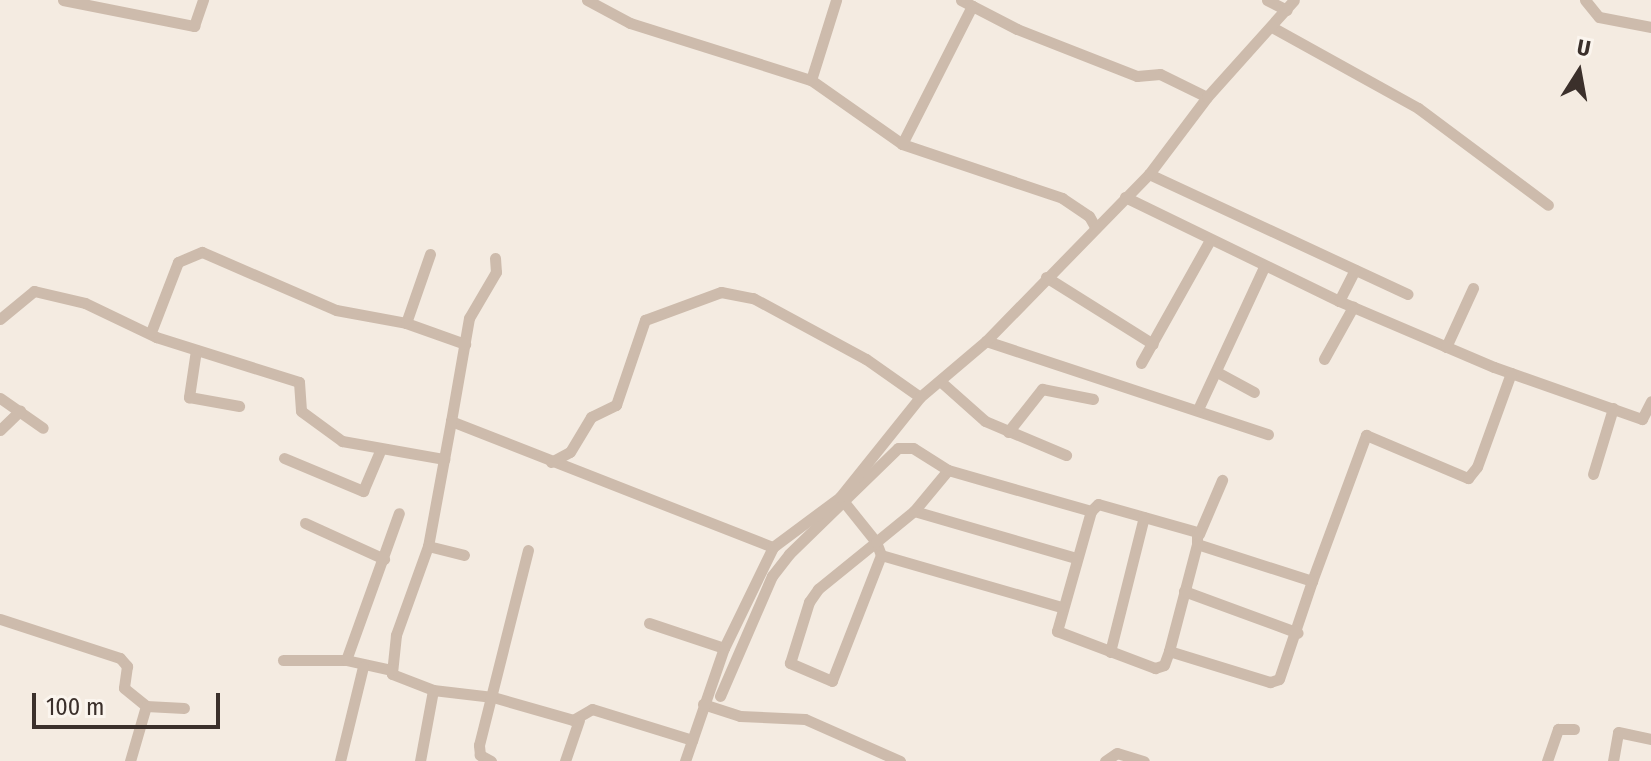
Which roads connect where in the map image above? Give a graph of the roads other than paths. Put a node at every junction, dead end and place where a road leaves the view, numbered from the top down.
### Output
1 (63, 0) edge
2 (203, 0) edge
3 (587, 0) edge
4 (836, 0) edge
5 (961, 0) edge
6 (1267, 0) edge
7 (978, 5) edge
8 (1291, 5) edge
9 (1587, 5) edge
10 (1272, 27) junction
11 (1651, 27) edge
12 (811, 80) junction
13 (1207, 97) junction
14 (902, 144) junction
15 (1149, 174) junction
16 (1125, 197) junction
17 (1548, 205) dead end
18 (1095, 227) junction
19 (1210, 240) junction
20 (430, 254) dead end
21 (495, 258) dead end
22 (1264, 267) junction
23 (1355, 270) junction
24 (1046, 277) junction
25 (1473, 288) dead end
26 (1407, 294) dead end
27 (1339, 301) junction
28 (1353, 307) junction
29 (0, 319) edge
30 (406, 323) junction
31 (151, 332) junction
32 (986, 341) junction
33 (465, 344) junction
34 (1153, 344) junction
35 (1446, 347) junction
36 (196, 350) junction
37 (1324, 359) dead end
38 (1141, 363) dead end
39 (1217, 372) junction
40 (1511, 373) junction
41 (940, 381) junction
42 (1254, 392) dead end
43 (920, 397) junction
44 (0, 398) edge
45 (1093, 399) dead end
46 (1651, 401) edge
47 (239, 406) dead end
48 (1199, 407) junction
49 (1613, 408) junction
50 (20, 411) junction
51 (1647, 420) edge
52 (451, 421) junction
53 (43, 428) dead end
54 (0, 430) edge
55 (1008, 432) junction
56 (1268, 434) dead end
57 (380, 451) junction
58 (1066, 455) dead end
59 (284, 458) dead end
60 (444, 459) junction
61 (551, 462) junction
62 (948, 470) junction
63 (1593, 474) dead end
64 (1222, 480) dead end
65 (843, 500) junction
66 (914, 511) junction
67 (1091, 511) junction
68 (399, 513) dead end
69 (1144, 517) junction
70 (305, 523) dead end
71 (1198, 539) junction
72 (876, 542) junction
73 (428, 546) junction
74 (773, 547) junction
75 (528, 550) dead end
76 (464, 555) dead end
77 (881, 555) junction
78 (1076, 558) junction
79 (384, 559) junction
80 (1312, 581) junction
81 (1184, 591) junction
82 (1061, 607) junction
83 (0, 619) edge
84 (649, 623) dead end
85 (1298, 633) junction
86 (724, 648) junction
87 (1169, 651) junction
88 (1110, 652) junction
89 (283, 660) dead end
90 (346, 660) junction
91 (363, 667) junction
92 (391, 670) junction
93 (433, 690) junction
94 (720, 696) dead end
95 (493, 697) junction
96 (703, 704) junction
97 (146, 706) junction
98 (184, 708) dead end
99 (579, 720) junction
100 (1574, 729) dead end
101 (1651, 739) edge
102 (692, 740) junction
103 (130, 761) edge
104 (340, 761) edge
105 (420, 761) edge
106 (491, 761) edge
107 (565, 761) edge
108 (685, 761) edge
109 (900, 761) edge
110 (1105, 761) edge
111 (1144, 761) edge
112 (1547, 761) edge
113 (1613, 761) edge

1 - 2 street
3 - 12 street
4 - 12 street
5 - 7 street
6 - 8 street
7 - 13 street
7 - 14 street
8 - 10 street
9 - 11 street
10 - 13 street
10 - 17 street
12 - 14 street
13 - 15 street
14 - 18 street
15 - 16 street
15 - 23 street
16 - 18 street
16 - 19 street
18 - 24 street
19 - 22 street
19 - 34 street
20 - 30 street
21 - 33 street
22 - 27 street
22 - 39 street
23 - 26 street
23 - 27 street
24 - 32 street
24 - 34 street
25 - 35 street
27 - 28 street
28 - 35 street
28 - 37 street
29 - 31 street
30 - 31 street
30 - 33 street
31 - 36 street
32 - 41 street
32 - 48 street
33 - 52 street
34 - 38 street
35 - 40 street
36 - 47 street
36 - 57 street
39 - 42 street
39 - 48 street
40 - 49 street
40 - 80 street
41 - 43 street
41 - 55 street
43 - 61 street
43 - 65 street
44 - 50 street
45 - 55 street
46 - 51 street
48 - 56 street
49 - 51 street
49 - 63 street
50 - 53 street
50 - 54 street
52 - 60 street
52 - 61 street
55 - 58 street
57 - 59 street
57 - 60 street
60 - 73 street
61 - 74 street
62 - 65 street
62 - 66 street
62 - 67 street
64 - 71 street
65 - 72 street
65 - 74 street
65 - 94 street
66 - 72 street
66 - 78 street
67 - 69 street
67 - 78 street
68 - 79 street
69 - 71 street
69 - 88 street
70 - 79 street
71 - 80 street
71 - 81 street
72 - 77 street
72 - 77 street
73 - 76 street
73 - 92 street
74 - 86 street
75 - 95 street
77 - 82 street
78 - 82 street
79 - 90 street
80 - 85 street
81 - 85 street
81 - 87 street
82 - 88 street
83 - 97 street
84 - 86 street
85 - 87 street
86 - 96 street
87 - 88 street
89 - 90 street
90 - 91 street
91 - 92 street
91 - 104 street
92 - 93 street
93 - 95 street
93 - 105 street
95 - 99 street
95 - 106 street
96 - 102 street
96 - 109 street
97 - 98 street
97 - 103 street
99 - 102 street
99 - 107 street
100 - 112 street
101 - 113 street
102 - 108 street
110 - 111 street

